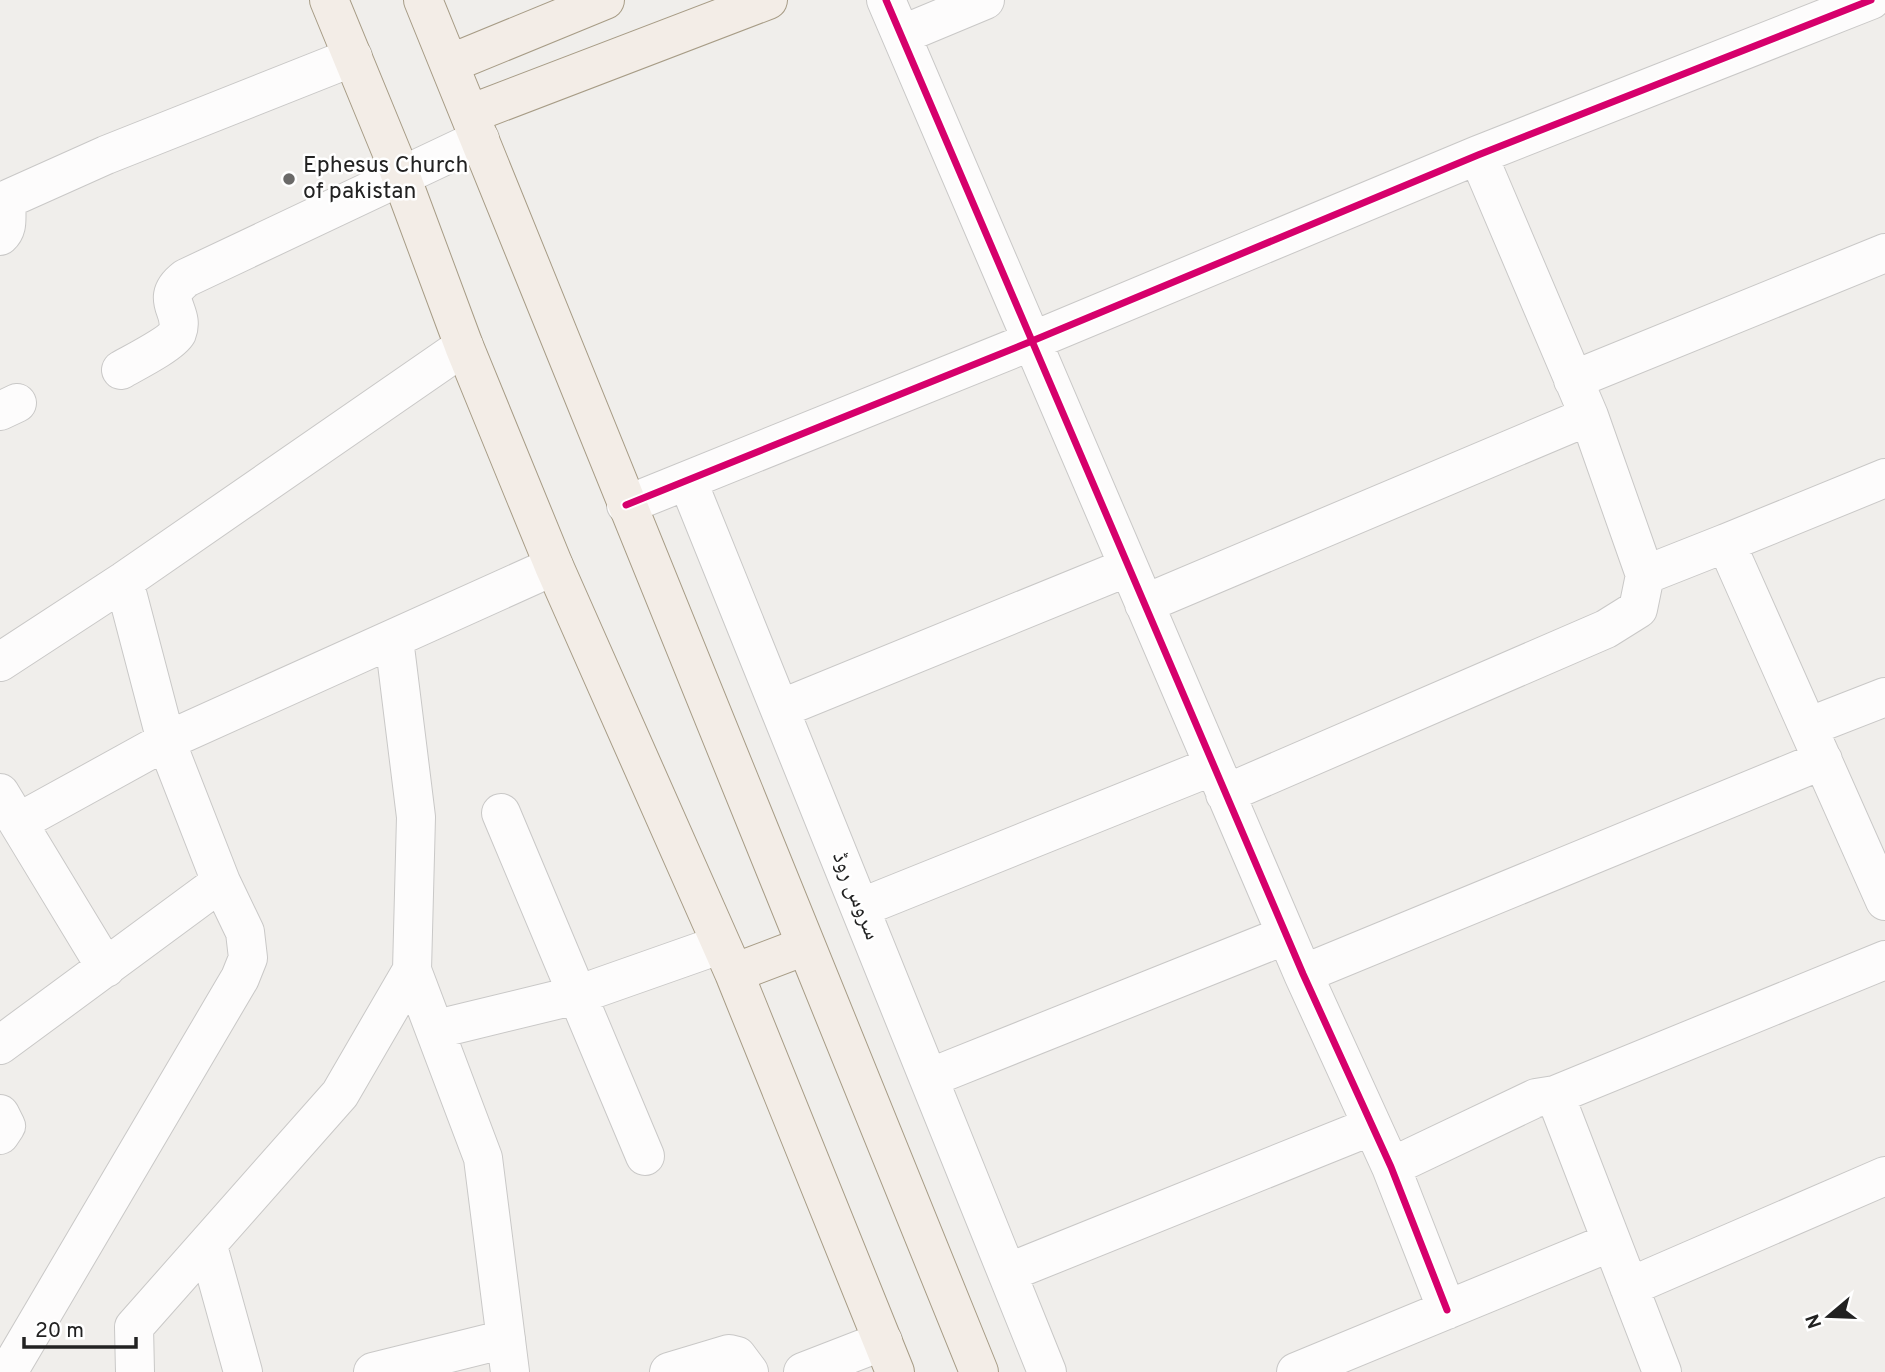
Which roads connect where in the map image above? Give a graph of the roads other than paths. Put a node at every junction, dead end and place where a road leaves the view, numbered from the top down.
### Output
1 (329, 0) edge
2 (424, 0) edge
3 (605, 0) edge
4 (768, 0) edge
5 (886, 0) edge
6 (985, 0) edge
7 (1871, 0) edge
8 (901, 35) junction
9 (353, 57) junction
10 (449, 64) junction
11 (475, 127) junction
12 (1478, 155) junction
13 (401, 178) junction
14 (0, 236) edge
15 (1885, 253) edge
16 (1032, 341) junction
17 (464, 346) junction
18 (121, 370) dead end
19 (1573, 380) junction
20 (1589, 416) junction
21 (1885, 478) edge
22 (688, 482) junction
23 (626, 505) junction
24 (1727, 542) junction
25 (554, 566) junction
26 (1129, 567) junction
27 (1645, 575) junction
28 (124, 581) junction
29 (1144, 604) junction
30 (394, 639) junction
31 (0, 662) edge
32 (1885, 697) edge
33 (780, 709) junction
34 (166, 741) junction
35 (1815, 744) junction
36 (1219, 780) junction
37 (10, 808) edge
38 (501, 813) dead end
39 (221, 882) junction
40 (1885, 901) edge
41 (860, 908) junction
42 (1286, 935) junction
43 (805, 946) junction
44 (727, 959) junction
45 (1885, 960) edge
46 (106, 968) junction
47 (412, 970) junction
48 (1303, 974) junction
49 (577, 995) junction
50 (437, 1029) junction
51 (0, 1045) edge
52 (929, 1078) junction
53 (1555, 1095) junction
54 (0, 1114) edge
55 (1372, 1126) junction
56 (0, 1135) edge
57 (645, 1156) dead end
58 (1391, 1167) junction
59 (1885, 1176) edge
60 (1611, 1242) junction
61 (208, 1246) junction
62 (1007, 1273) junction
63 (1629, 1287) junction
64 (1447, 1310) junction
65 (508, 1356) edge
66 (889, 1357) edge
67 (8, 1372) edge
68 (135, 1372) edge
69 (243, 1372) edge
70 (373, 1372) edge
71 (668, 1372) edge
72 (749, 1372) edge
73 (803, 1372) edge
74 (979, 1372) edge
75 (1047, 1372) edge
76 (1296, 1372) edge
77 (1662, 1372) edge

1 - 9 main road
2 - 10 main road
3 - 10 main road
4 - 11 main road
5 - 8 street
6 - 8 street
7 - 12 street
8 - 16 street
9 - 13 main road
9 - 14 street
10 - 11 main road
11 - 13 street
11 - 23 main road
12 - 16 street
12 - 19 street
13 - 17 main road
13 - 18 street
15 - 19 street
16 - 22 street
16 - 26 street
17 - 25 main road
17 - 28 street
19 - 20 street
20 - 27 street
20 - 29 street
21 - 24 street
22 - 23 street
22 - 33 street, سروس روڈ
23 - 43 main road
24 - 27 street
24 - 35 street
25 - 30 street
25 - 44 main road
26 - 29 street
26 - 33 street
27 - 36 street
28 - 31 street
28 - 34 street
29 - 36 street
30 - 34 street
30 - 47 street
32 - 35 street
33 - 41 street, سروس روڈ
34 - 37 street
34 - 39 street
35 - 40 street
35 - 48 street
36 - 41 street
36 - 42 street
37 - 46 street
38 - 49 street
39 - 46 street
39 - 67 street
41 - 52 street, سروس روڈ
42 - 48 street
42 - 52 street
43 - 44 main road
43 - 74 main road
44 - 49 street
44 - 66 main road
45 - 53 street
46 - 51 street
47 - 50 street
47 - 61 street
48 - 55 street
49 - 50 street
49 - 57 street
50 - 65 street
52 - 62 street, سروس روڈ
53 - 58 street
53 - 60 street
54 - 56 street
55 - 58 street
55 - 62 street
58 - 64 street
59 - 63 street
60 - 63 street
60 - 64 street
61 - 68 street
61 - 69 street
62 - 75 street, سروس روڈ
63 - 77 street
64 - 76 street
65 - 70 street
66 - 73 street
71 - 72 street

